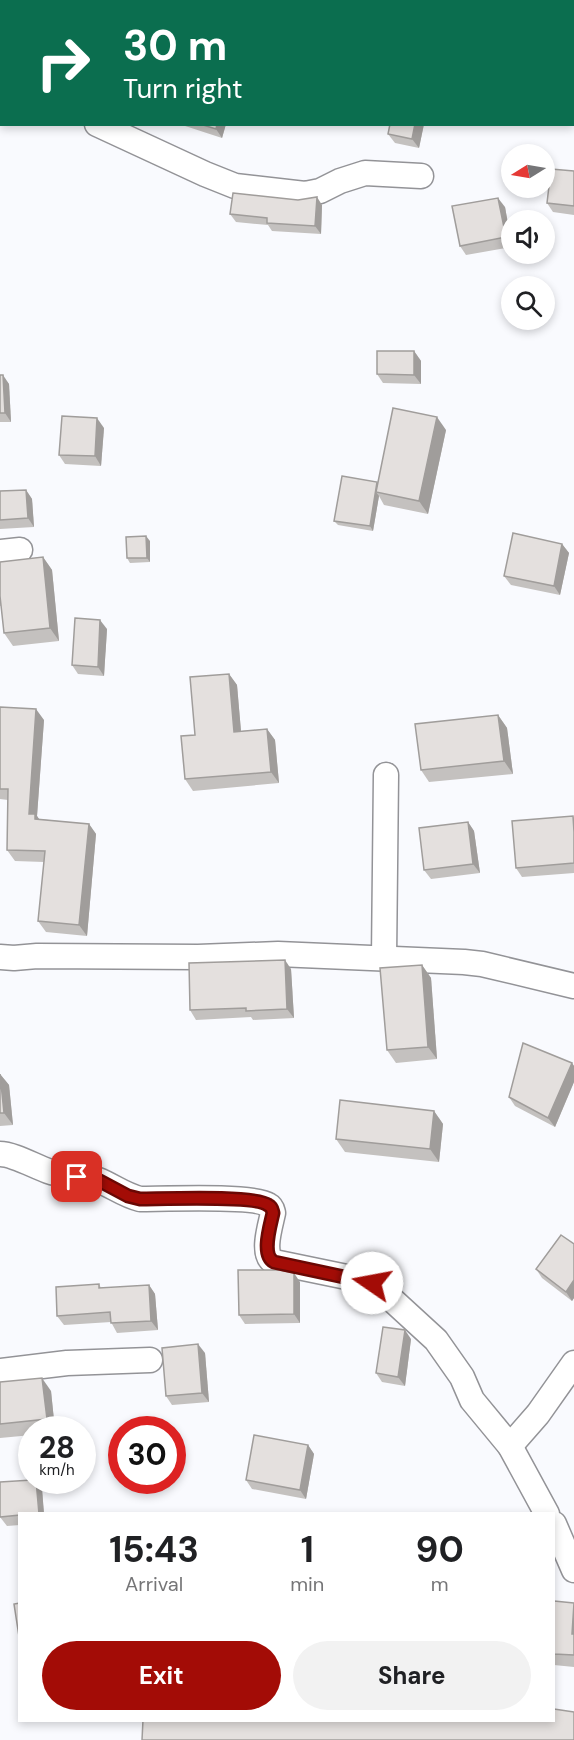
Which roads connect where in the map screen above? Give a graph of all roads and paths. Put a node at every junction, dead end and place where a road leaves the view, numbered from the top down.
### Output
1 (101, 126) edge
2 (421, 176) dead end
3 (386, 776) dead end
4 (0, 957) edge
5 (384, 958) junction
6 (574, 986) edge
7 (0, 1154) edge
8 (150, 1360) dead end
9 (574, 1363) edge
10 (0, 1371) edge
11 (510, 1446) junction
12 (547, 1512) edge
13 (555, 1526) edge
14 (574, 1570) edge

1 - 2 street
3 - 5 street
4 - 5 street
5 - 6 street
7 - 11 street
8 - 10 street
9 - 11 street
11 - 12 street
13 - 14 street

